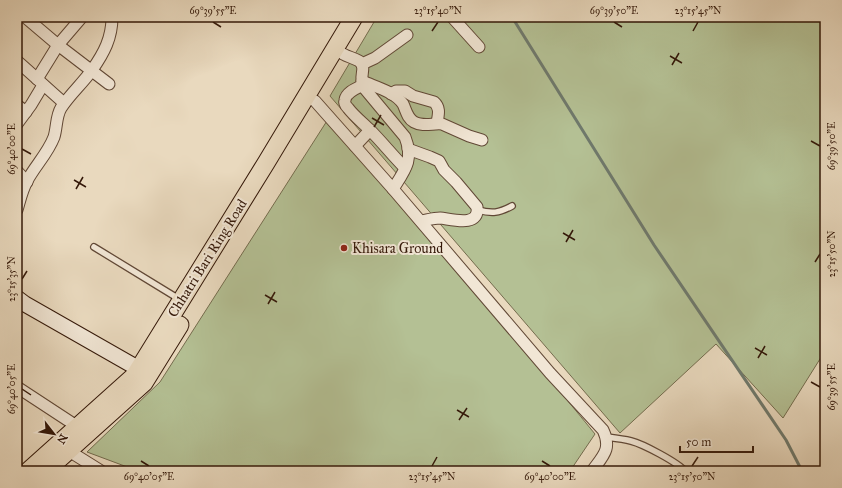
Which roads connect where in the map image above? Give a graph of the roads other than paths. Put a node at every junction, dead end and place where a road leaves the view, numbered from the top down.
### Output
1 (25, 17) edge
2 (82, 17) edge
3 (112, 17) edge
4 (354, 17) edge
5 (366, 17) edge
6 (452, 17) edge
7 (408, 35) dead end
8 (58, 45) junction
9 (479, 47) dead end
10 (343, 54) junction
11 (17, 61) edge
12 (362, 64) junction
13 (92, 70) junction
14 (40, 82) junction
15 (362, 83) junction
16 (108, 84) dead end
17 (391, 94) junction
18 (315, 101) junction
19 (64, 103) junction
20 (22, 108) edge
21 (437, 123) junction
22 (17, 124) edge
23 (370, 130) junction
24 (482, 140) dead end
25 (355, 146) junction
26 (408, 149) junction
27 (405, 168) junction
28 (17, 170) edge
29 (26, 182) junction
30 (393, 189) junction
31 (512, 206) dead end
32 (17, 210) edge
33 (478, 210) junction
34 (421, 221) junction
35 (94, 247) dead end
36 (17, 298) edge
37 (181, 300) junction
38 (139, 369) junction
39 (17, 387) edge
40 (78, 427) junction
41 (606, 437) junction
42 (69, 451) junction
43 (28, 471) edge
44 (46, 471) edge
45 (101, 471) edge
46 (592, 471) edge
47 (685, 471) edge

1 - 8 street
2 - 8 street
3 - 13 street
4 - 37 main road, Chhatri Bari Ring Road
5 - 10 main road, Chhatri Bari Ring Road
6 - 9 street
7 - 12 street
8 - 13 street
8 - 14 street
10 - 12 street
10 - 18 main road, Chhatri Bari Ring Road
11 - 14 street
12 - 15 street
13 - 16 street
13 - 19 street
14 - 19 street
14 - 20 street
15 - 17 street
15 - 23 street
15 - 26 street
17 - 21 street
17 - 21 street
18 - 25 street
18 - 42 main road, Chhatri Bari Ring Road
19 - 29 street
20 - 22 street
21 - 24 street
23 - 25 street
23 - 27 street
25 - 30 street
26 - 27 street
26 - 33 street
27 - 30 street
28 - 29 street
29 - 32 street
30 - 34 street
31 - 33 lane
33 - 34 street
34 - 41 street
35 - 37 lane
36 - 38 street
37 - 38 main road, Chhatri Bari Ring Road
38 - 40 main road, Chhatri Bari Ring Road
39 - 40 street
40 - 43 main road, Chhatri Bari Ring Road
41 - 46 street
41 - 47 lane
42 - 44 main road, Chhatri Bari Ring Road
42 - 45 street

